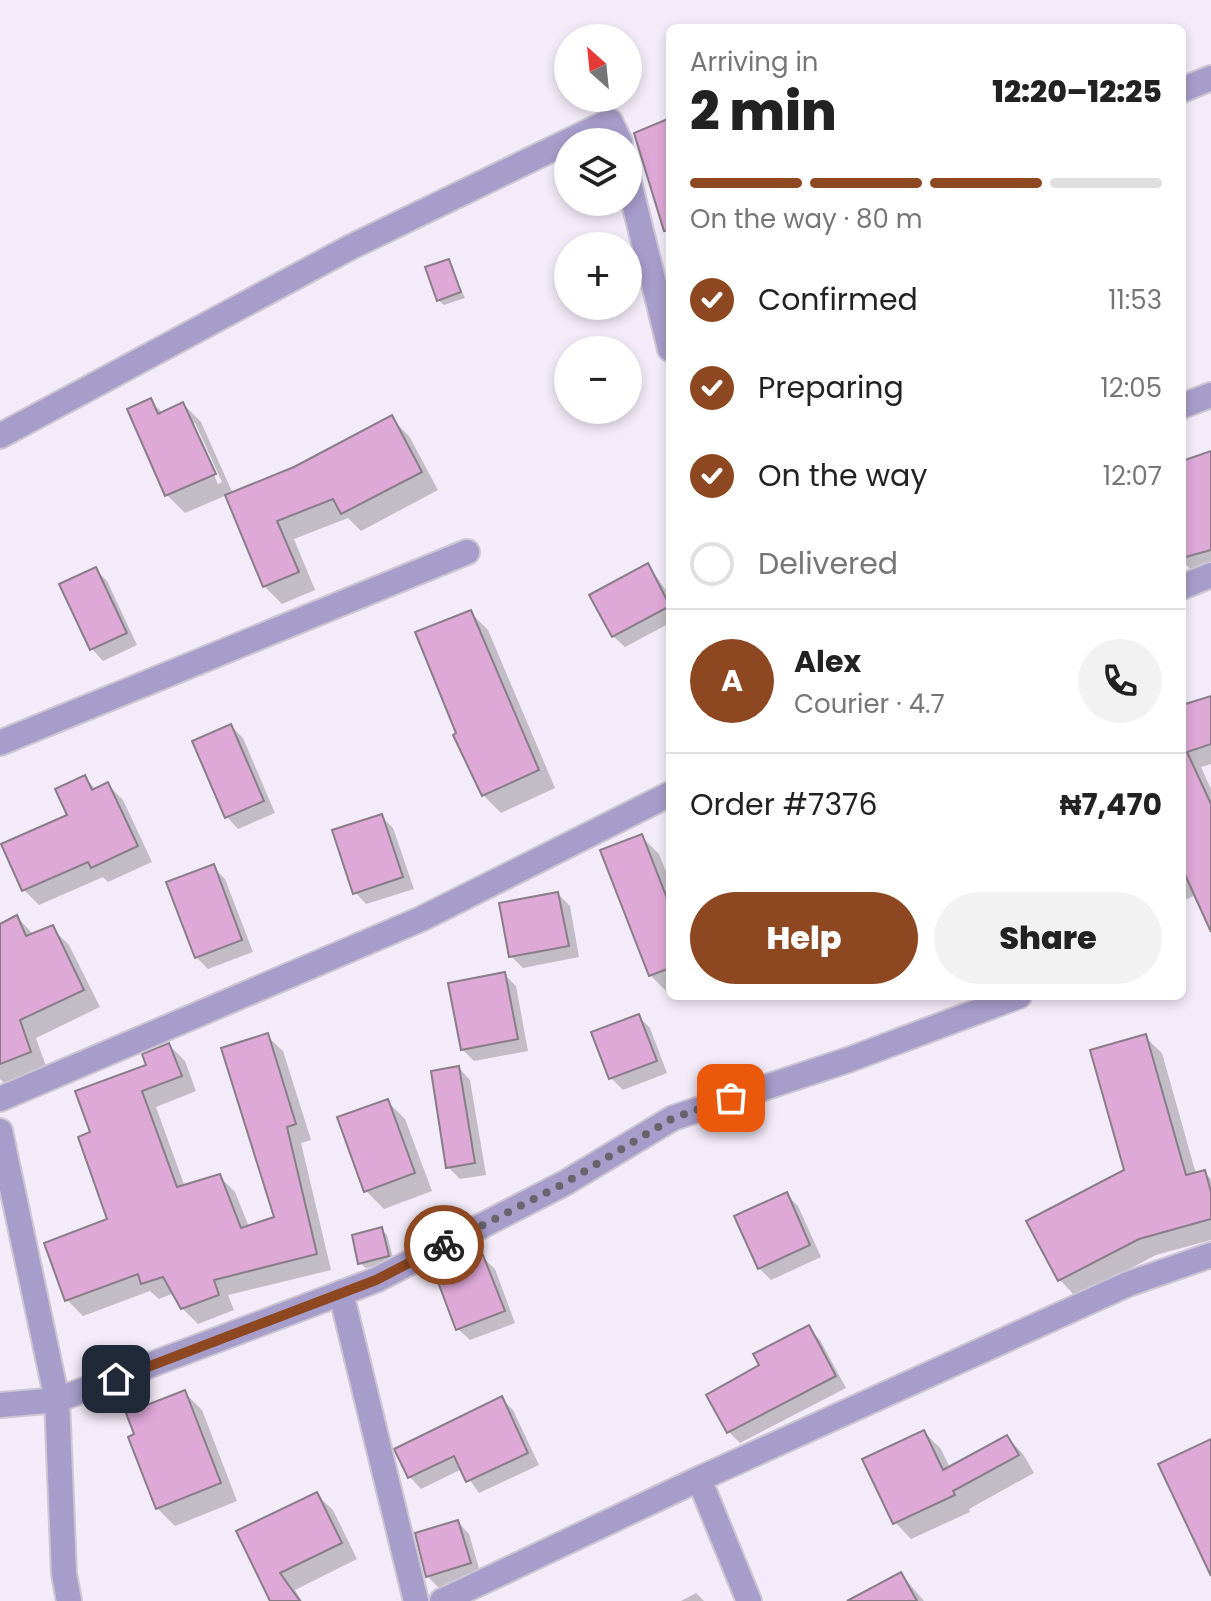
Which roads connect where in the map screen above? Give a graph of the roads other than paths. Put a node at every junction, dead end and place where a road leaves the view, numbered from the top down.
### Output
1 (1211, 78) edge
2 (1186, 88) edge
3 (596, 128) edge
4 (613, 128) edge
5 (554, 148) edge
6 (640, 216) edge
7 (661, 280) edge
8 (666, 318) edge
9 (1211, 395) edge
10 (1186, 404) edge
11 (0, 436) edge
12 (467, 552) dead end
13 (1211, 575) edge
14 (1186, 585) edge
15 (0, 743) edge
16 (666, 796) edge
17 (1008, 1000) edge
18 (0, 1099) edge
19 (0, 1131) edge
20 (1211, 1255) edge
21 (341, 1293) junction
22 (57, 1400) junction
23 (0, 1405) edge
24 (699, 1479) junction
25 (69, 1601) edge
26 (416, 1601) edge
27 (442, 1601) edge
28 (749, 1601) edge

1 - 2 street
3 - 4 street
5 - 11 street
6 - 7 street
7 - 8 street
9 - 10 street
12 - 15 street
13 - 14 street
16 - 18 street
17 - 21 street
19 - 22 street
20 - 24 street
21 - 22 street
21 - 26 street
22 - 23 street
22 - 25 street
24 - 27 street
24 - 28 street

